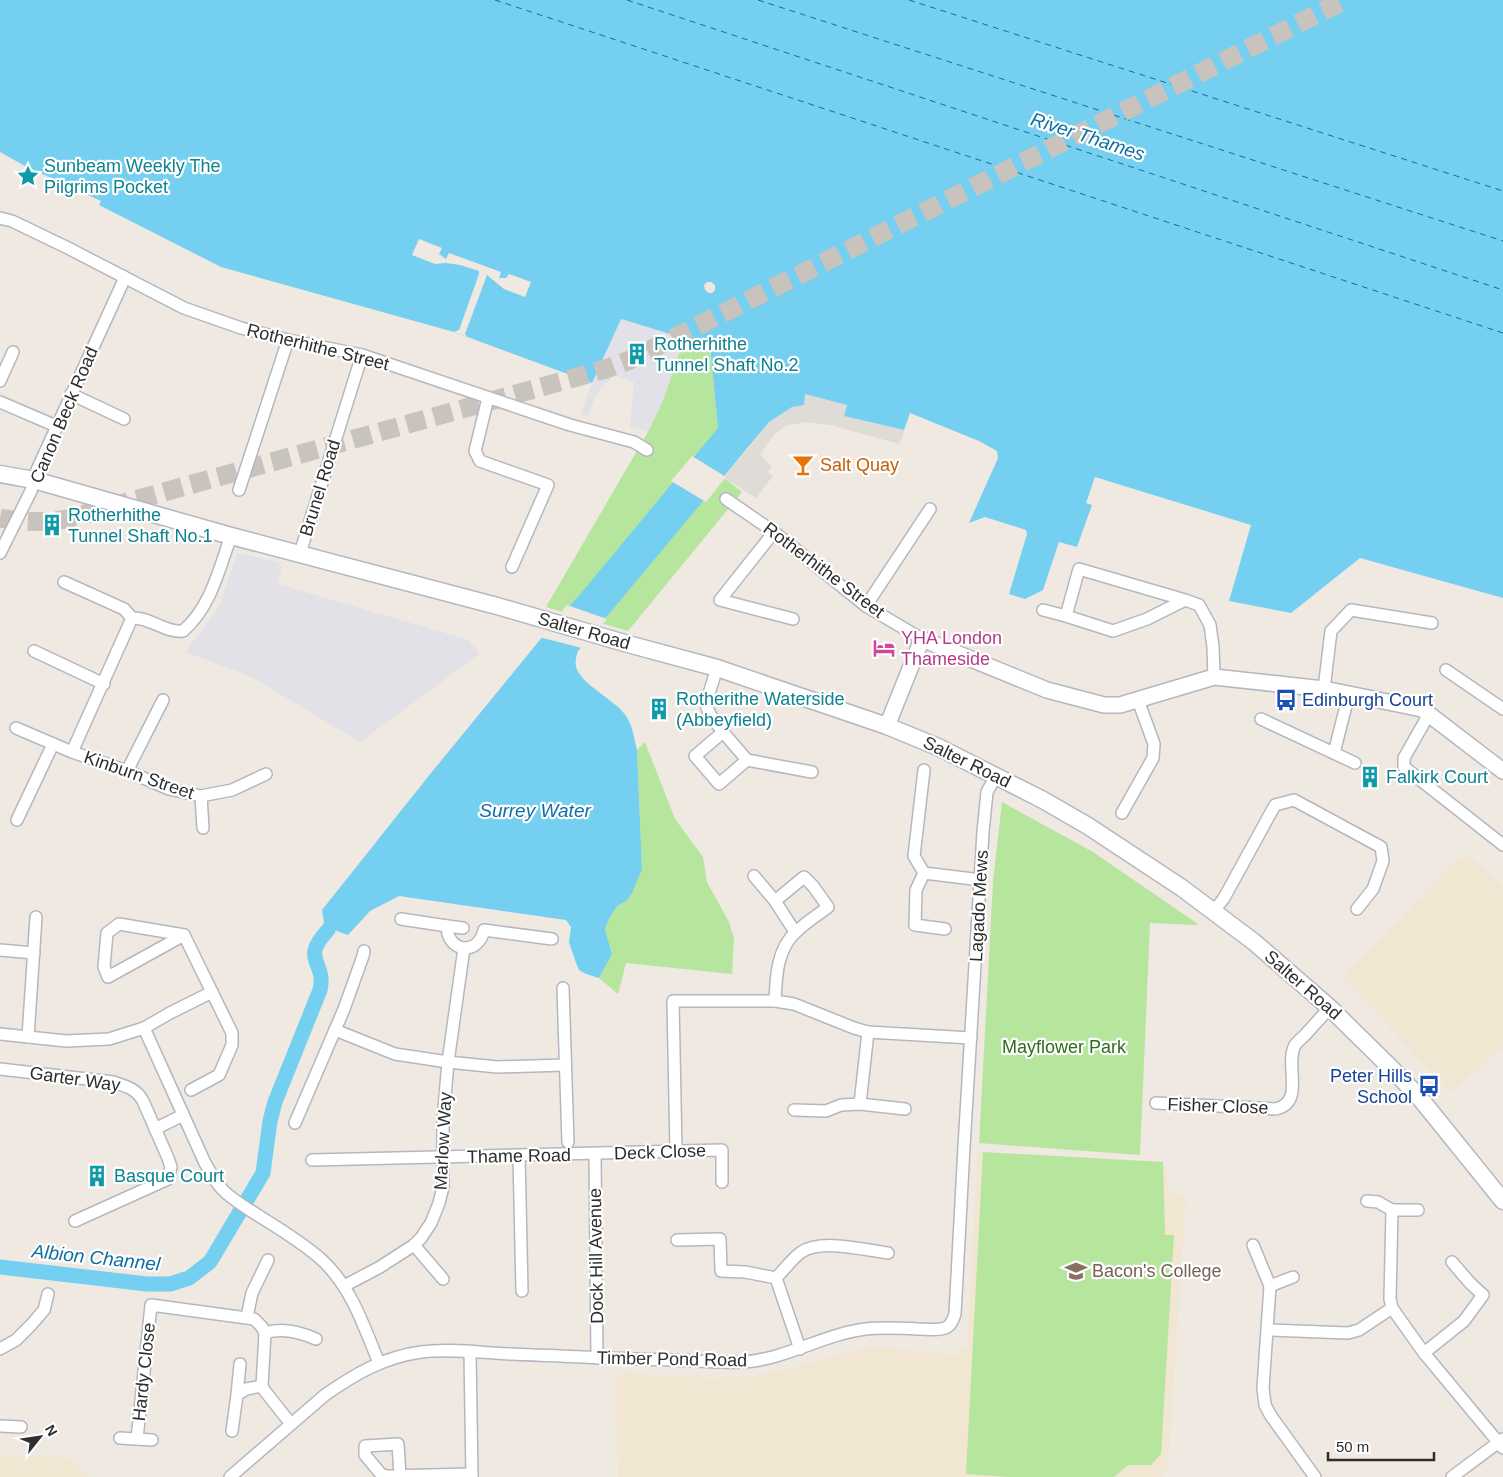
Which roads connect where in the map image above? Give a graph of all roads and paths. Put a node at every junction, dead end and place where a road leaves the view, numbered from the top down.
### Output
1 (0, 218) edge
2 (123, 276) junction
3 (288, 340) junction
4 (13, 352) dead end
5 (362, 355) junction
6 (0, 381) edge
7 (71, 394) junction
8 (488, 398) junction
9 (0, 402) edge
10 (124, 419) dead end
11 (56, 426) junction
12 (647, 450) dead end
13 (0, 474) edge
14 (34, 480) junction
15 (239, 490) dead end
16 (726, 499) dead end
17 (930, 509) dead end
18 (774, 532) junction
19 (231, 536) junction
20 (0, 553) edge
21 (300, 553) junction
22 (512, 567) dead end
23 (64, 582) dead end
24 (1185, 600) junction
25 (866, 606) junction
26 (1043, 610) dead end
27 (1066, 616) junction
28 (132, 618) junction
29 (793, 619) dead end
30 (1432, 623) dead end
31 (922, 638) junction
32 (34, 651) dead end
33 (717, 668) junction
34 (1446, 670) dead end
35 (1214, 678) junction
36 (104, 684) junction
37 (1324, 689) junction
38 (1349, 694) junction
39 (163, 700) dead end
40 (1138, 700) junction
41 (1503, 709) edge
42 (1429, 714) junction
43 (1261, 719) dead end
44 (887, 726) junction
45 (16, 728) dead end
46 (723, 732) junction
47 (53, 744) junction
48 (72, 752) junction
49 (1334, 753) junction
50 (747, 760) junction
51 (1356, 763) dead end
52 (924, 770) dead end
53 (127, 771) junction
54 (1503, 771) edge
55 (812, 772) dead end
56 (266, 774) dead end
57 (996, 776) junction
58 (201, 796) junction
59 (1122, 813) dead end
60 (17, 820) dead end
61 (203, 828) dead end
62 (1503, 845) edge
63 (924, 873) junction
64 (754, 876) dead end
65 (981, 880) junction
66 (775, 901) junction
67 (1357, 909) dead end
68 (1214, 911) junction
69 (36, 917) dead end
70 (400, 919) dead end
71 (447, 926) junction
72 (945, 929) dead end
73 (484, 930) junction
74 (795, 932) junction
75 (184, 935) junction
76 (552, 938) dead end
77 (464, 948) junction
78 (0, 950) edge
79 (364, 951) dead end
80 (34, 953) junction
81 (562, 988) dead end
82 (212, 992) junction
83 (775, 1000) junction
84 (1330, 1008) junction
85 (144, 1028) junction
86 (335, 1030) junction
87 (868, 1032) junction
88 (0, 1034) edge
89 (28, 1037) junction
90 (972, 1038) junction
91 (448, 1062) junction
92 (565, 1065) junction
93 (0, 1069) edge
94 (191, 1090) dead end
95 (1156, 1103) dead end
96 (860, 1104) junction
97 (904, 1108) dead end
98 (794, 1110) dead end
99 (183, 1115) junction
100 (295, 1123) dead end
101 (155, 1129) junction
102 (568, 1142) dead end
103 (676, 1151) junction
104 (595, 1154) junction
105 (519, 1156) junction
106 (444, 1158) junction
107 (312, 1160) dead end
108 (722, 1182) dead end
109 (1367, 1201) dead end
110 (1503, 1201) edge
111 (1392, 1210) junction
112 (1418, 1210) dead end
113 (75, 1221) dead end
114 (677, 1240) dead end
115 (414, 1245) junction
116 (1253, 1245) dead end
117 (888, 1253) dead end
118 (268, 1260) dead end
119 (1452, 1262) dead end
120 (1293, 1277) dead end
121 (776, 1278) junction
122 (443, 1279) dead end
123 (344, 1286) junction
124 (1270, 1286) junction
125 (522, 1291) dead end
126 (48, 1294) dead end
127 (1392, 1308) junction
128 (247, 1317) junction
129 (1268, 1330) junction
130 (266, 1333) junction
131 (316, 1339) dead end
132 (0, 1349) edge
133 (800, 1349) junction
134 (470, 1352) junction
135 (1424, 1353) junction
136 (597, 1358) junction
137 (379, 1363) junction
138 (240, 1364) dead end
139 (262, 1386) junction
140 (237, 1395) junction
141 (291, 1424) junction
142 (0, 1426) edge
143 (21, 1426) dead end
144 (232, 1431) dead end
145 (120, 1438) dead end
146 (137, 1439) junction
147 (152, 1440) dead end
148 (1502, 1443) edge
149 (238, 1475) edge
150 (472, 1475) edge
151 (400, 1476) edge
152 (1316, 1477) edge
153 (1452, 1477) edge

1 - 2 street, Rotherhithe Street
2 - 3 street, Rotherhithe Street
2 - 7 street, Canon Beck Road
3 - 5 street, Rotherhithe Street
3 - 15 street
4 - 6 street
5 - 8 street, Rotherhithe Street
5 - 21 street, Brunel Road
7 - 10 street
7 - 11 street, Canon Beck Road
8 - 12 street, Rotherhithe Street
8 - 22 street
9 - 11 street
11 - 14 street, Canon Beck Road
13 - 14 main road, Brunel Road
14 - 19 main road, Brunel Road
14 - 20 street, Canon Beck Road
16 - 18 street, Rotherhithe Street
17 - 25 street
18 - 25 street, Rotherhithe Street
18 - 29 street
19 - 21 main road, Brunel Road
19 - 28 street
21 - 33 main road, Salter Road
23 - 28 street
24 - 27 street
24 - 27 street
24 - 35 street
25 - 31 street, Rotherhithe Street
26 - 27 street
28 - 36 street, Kinburn Street
30 - 37 street
31 - 40 street, Rotherhithe Street
31 - 44 street
32 - 36 street
33 - 44 main road, Salter Road
33 - 46 street
34 - 41 street
35 - 37 street, Rotherhithe Street
35 - 40 street, Rotherhithe Street
36 - 48 street, Kinburn Street
37 - 38 street, Rotherhithe Street
38 - 42 street, Rotherhithe Street
38 - 49 street
39 - 53 street
40 - 59 street
42 - 54 street, Rotherhithe Street
42 - 62 street
43 - 49 street
44 - 57 main road, Salter Road
45 - 47 street
46 - 50 street
46 - 50 street
47 - 48 street
47 - 60 street
48 - 53 street, Kinburn Street
49 - 51 street
50 - 55 street
52 - 63 street
53 - 58 street, Kinburn Street
56 - 58 street
57 - 65 street, Lagado Mews
57 - 68 main road, Salter Road
58 - 61 street, Kinburn Street
63 - 65 street
63 - 72 street
64 - 66 street
65 - 90 street, Lagado Mews
66 - 74 street
66 - 74 street
67 - 68 street
68 - 84 main road, Salter Road
69 - 80 street
70 - 71 street
71 - 73 street
71 - 77 street
73 - 76 street
73 - 77 street
74 - 83 street
75 - 75 street
75 - 82 street
77 - 91 street, Marlow Way
78 - 80 street
79 - 86 street
80 - 89 street
81 - 92 street
82 - 85 street
82 - 94 street
83 - 87 street
83 - 103 street
84 - 95 street, Fisher Close
84 - 110 main road, Salter Road
85 - 89 street
85 - 99 street
86 - 91 street
86 - 100 street
87 - 90 street
87 - 96 street
88 - 89 street
90 - 133 street, Timber Pond Road
91 - 92 street
91 - 106 street, Marlow Way
92 - 102 street
93 - 101 street, Garter Way
96 - 97 street
96 - 98 street
99 - 101 street
99 - 123 street
101 - 113 street, Garter Way
103 - 104 street, Deck Close
103 - 108 street, Deck Close
104 - 105 street, Thame Road
104 - 136 street, Dock Hill Avenue
105 - 106 street, Thame Road
105 - 125 street
106 - 107 street, Thame Road
106 - 115 street, Marlow Way
109 - 111 street
111 - 112 street
111 - 127 street
114 - 121 street
115 - 122 street
115 - 123 street, Marlow Way
116 - 124 street
117 - 121 street
118 - 128 street
119 - 135 street
120 - 124 street
121 - 133 street
123 - 137 street
124 - 129 street
126 - 132 street
127 - 129 street
127 - 135 street
128 - 130 street
128 - 146 street, Hardy Close
129 - 152 street
130 - 131 street
130 - 139 street
133 - 136 street, Timber Pond Road
134 - 136 street, Timber Pond Road
134 - 137 street, Timber Pond Road
134 - 150 street
135 - 148 street
137 - 141 street, Timber Pond Road
138 - 140 street
139 - 140 street
139 - 141 street
140 - 144 street
141 - 149 street, Timber Pond Road
142 - 143 street
145 - 146 street, Hardy Close
146 - 147 street, Hardy Close
148 - 153 street
150 - 151 street

